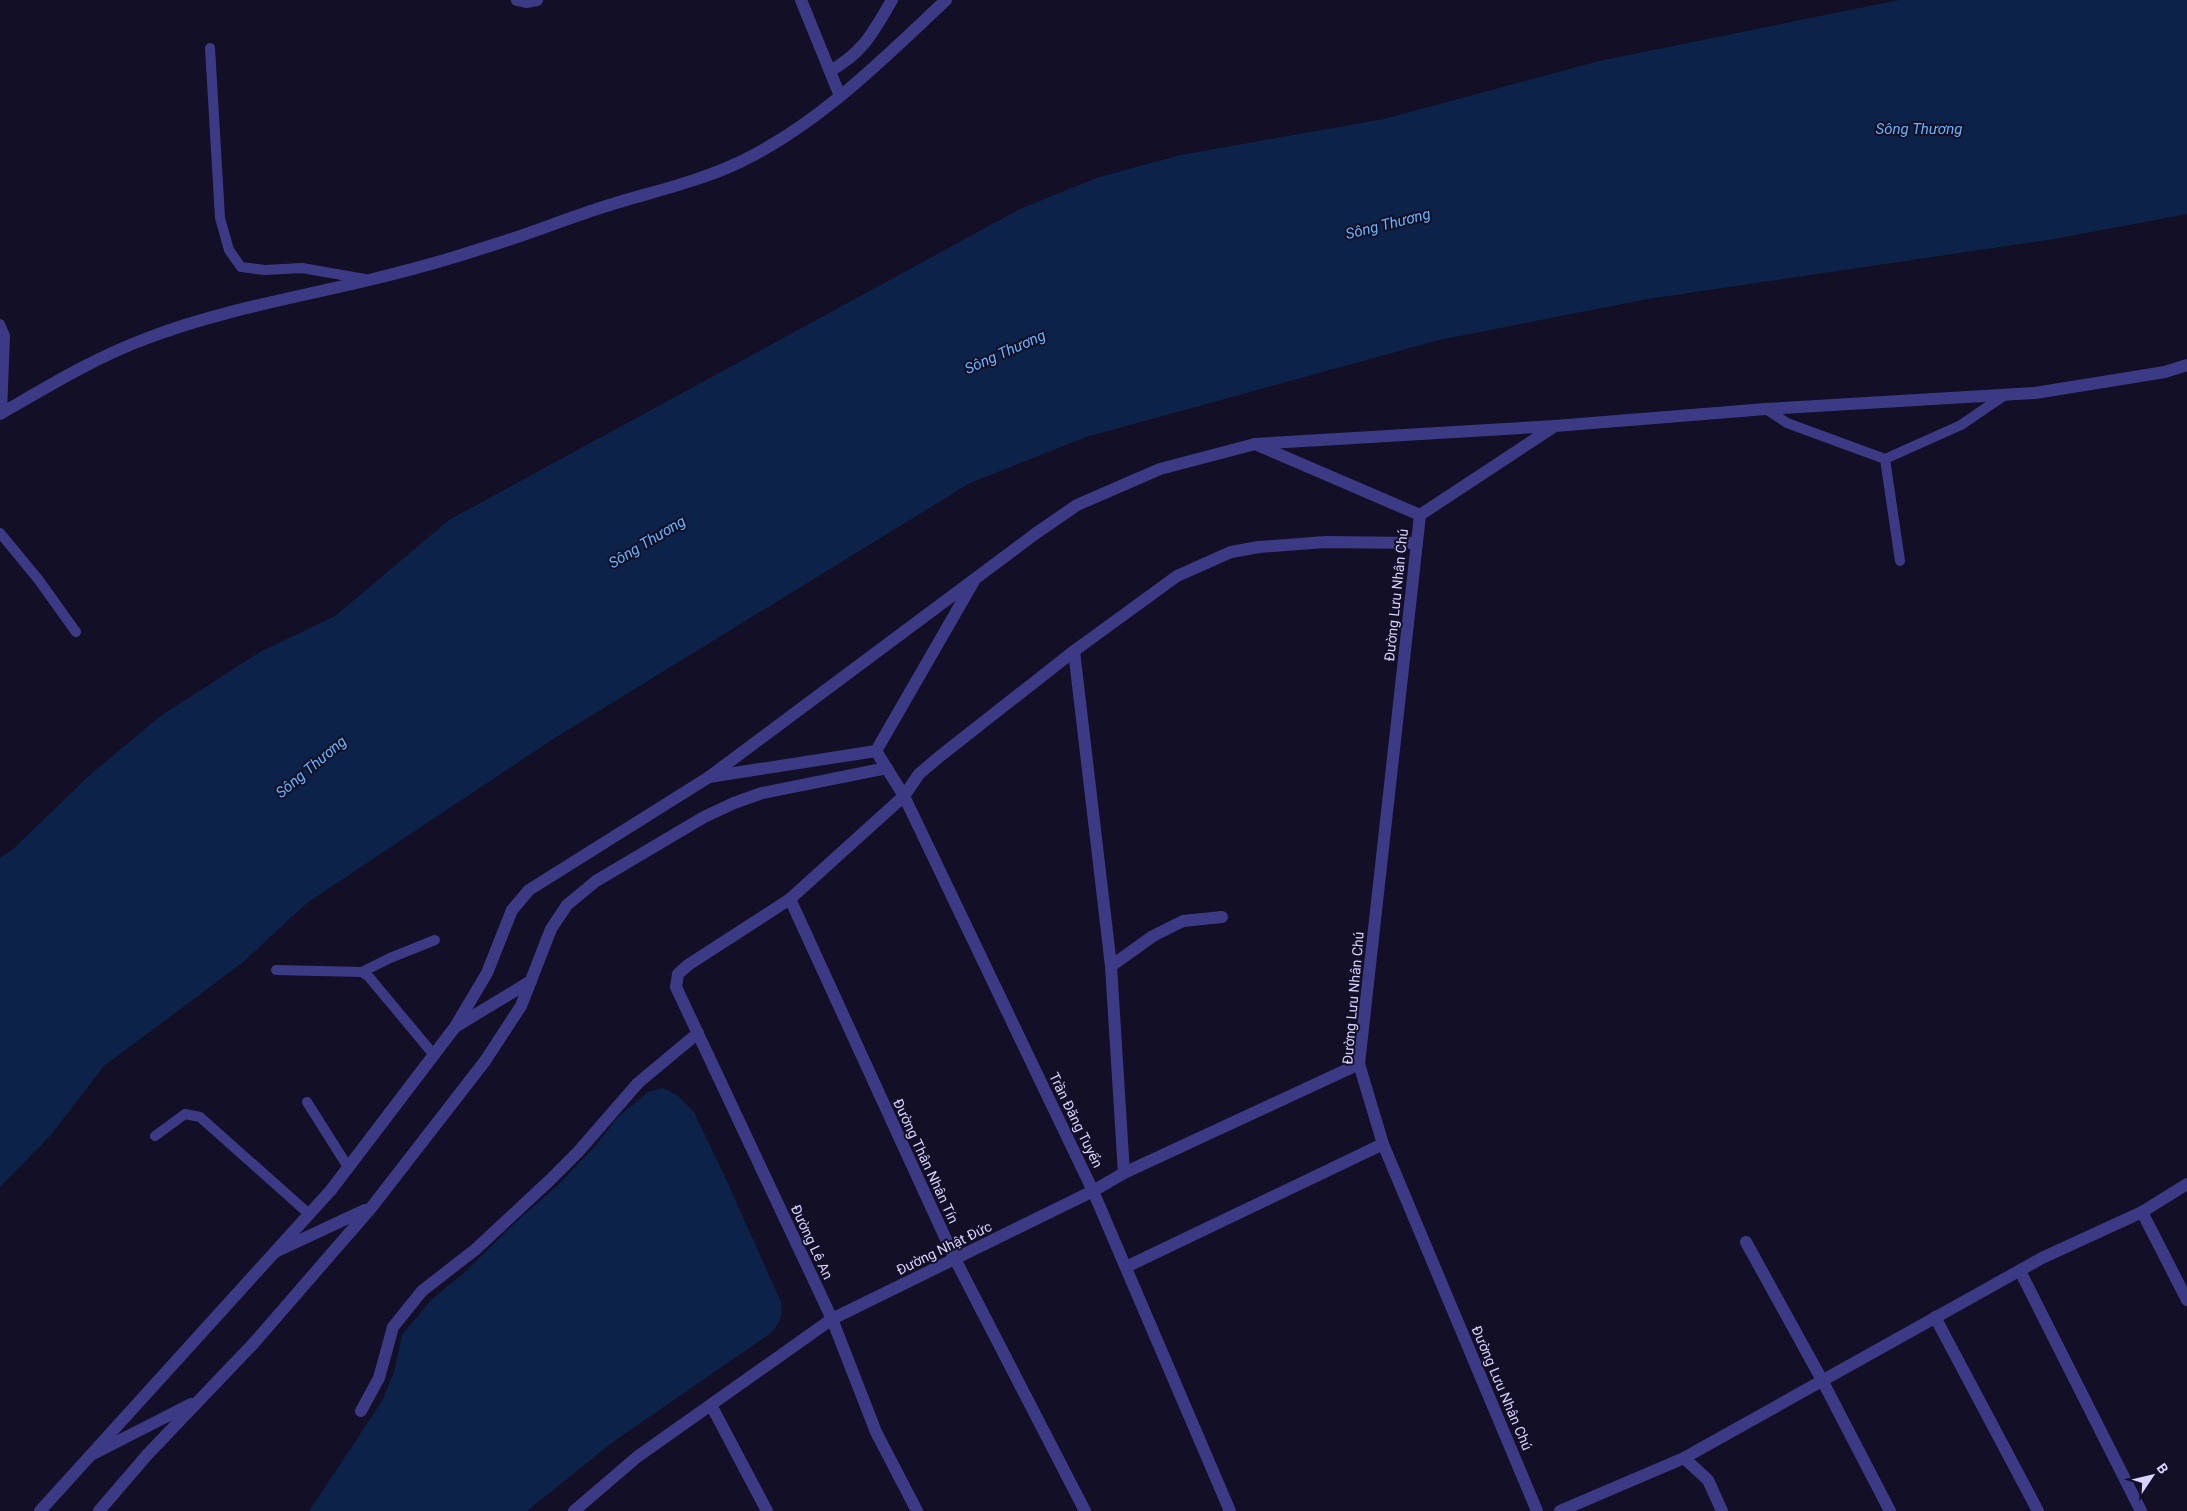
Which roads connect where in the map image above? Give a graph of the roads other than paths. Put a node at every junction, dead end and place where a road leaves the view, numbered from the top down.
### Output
1 (517, 0) edge
2 (537, 0) edge
3 (801, 0) edge
4 (892, 0) edge
5 (946, 0) edge
6 (210, 48) dead end
7 (830, 71) junction
8 (840, 96) junction
9 (368, 280) junction
10 (0, 324) edge
11 (2187, 365) edge
12 (2005, 395) junction
13 (1766, 409) junction
14 (1, 413) edge
15 (1555, 426) junction
16 (1256, 444) junction
17 (1885, 459) junction
18 (1420, 515) junction
19 (0, 533) edge
20 (1417, 543) junction
21 (1900, 561) dead end
22 (974, 580) junction
23 (76, 632) dead end
24 (1074, 650) junction
25 (876, 751) junction
26 (887, 768) junction
27 (710, 777) junction
28 (904, 796) junction
29 (790, 899) junction
30 (1222, 917) dead end
31 (435, 940) dead end
32 (1111, 966) junction
33 (276, 970) dead end
34 (362, 972) junction
35 (531, 981) junction
36 (455, 1027) junction
37 (698, 1033) junction
38 (434, 1054) junction
39 (1359, 1064) junction
40 (307, 1102) dead end
41 (155, 1136) dead end
42 (1384, 1144) junction
43 (348, 1168) junction
44 (1124, 1173) junction
45 (2187, 1184) edge
46 (1093, 1191) junction
47 (371, 1208) junction
48 (2142, 1212) junction
49 (309, 1214) junction
50 (1746, 1242) dead end
51 (277, 1251) junction
52 (955, 1260) junction
53 (1126, 1267) junction
54 (2020, 1271) junction
55 (2187, 1300) edge
56 (1935, 1317) junction
57 (832, 1319) junction
58 (1822, 1380) junction
59 (200, 1400) junction
60 (711, 1405) junction
61 (362, 1411) dead end
62 (93, 1454) junction
63 (1684, 1458) junction
64 (40, 1511) edge
65 (99, 1511) edge
66 (574, 1511) edge
67 (767, 1511) edge
68 (917, 1511) edge
69 (1085, 1511) edge
70 (1230, 1511) edge
71 (1537, 1511) edge
72 (1560, 1511) edge
73 (1722, 1511) edge
74 (1890, 1511) edge
75 (2038, 1511) edge
76 (2141, 1511) edge

1 - 2 street
3 - 7 street
4 - 7 street
5 - 8 street
6 - 9 lane
7 - 8 street
8 - 9 street
9 - 14 street
10 - 14 lane
11 - 12 street
12 - 13 street
12 - 17 lane
13 - 15 street
13 - 17 lane
15 - 16 street
15 - 18 street
16 - 18 street
16 - 22 street
17 - 21 lane
18 - 20 street, Đường Lưu Nhân Chú
19 - 23 lane
20 - 24 street
20 - 39 street, Đường Lưu Nhân Chú
22 - 25 street
22 - 27 street
24 - 28 street
24 - 32 street
25 - 26 street, Trần Đăng Tuyển
25 - 27 street
26 - 28 street, Trần Đăng Tuyển
26 - 35 street
27 - 36 street
28 - 29 street
28 - 46 street, Trần Đăng Tuyển
29 - 37 street, Đường Lê An
29 - 52 street, Đường Thân Nhân Tín
30 - 32 street
31 - 34 lane
32 - 44 street
33 - 34 lane
34 - 38 lane
35 - 36 street
35 - 47 street
36 - 38 street
37 - 57 street, Đường Lê An
37 - 61 street
38 - 43 street
39 - 42 street, Đường Lưu Nhân Chú
39 - 44 street, Đường Nhật Đức
40 - 43 lane
41 - 49 lane
42 - 53 street
42 - 71 street, Đường Lưu Nhân Chú
43 - 49 street
44 - 46 street, Đường Nhật Đức
45 - 48 street
46 - 52 street, Đường Nhật Đức
46 - 53 street, Trần Đăng Tuyển
47 - 51 street
47 - 59 street
48 - 54 street
48 - 55 street
49 - 51 street
50 - 58 street
51 - 62 street
52 - 57 street, Đường Nhật Đức
52 - 69 street, Đường Thân Nhân Tín
53 - 70 street, Trần Đăng Tuyển
54 - 56 street
54 - 76 street
56 - 58 street
56 - 75 street
57 - 60 street, Đường Nhật Đức
57 - 68 street, Đường Lê An
58 - 63 street
58 - 74 street
59 - 62 street
59 - 65 street
60 - 66 street, Đường Nhật Đức
60 - 67 street
62 - 64 street
63 - 72 street
63 - 73 street

